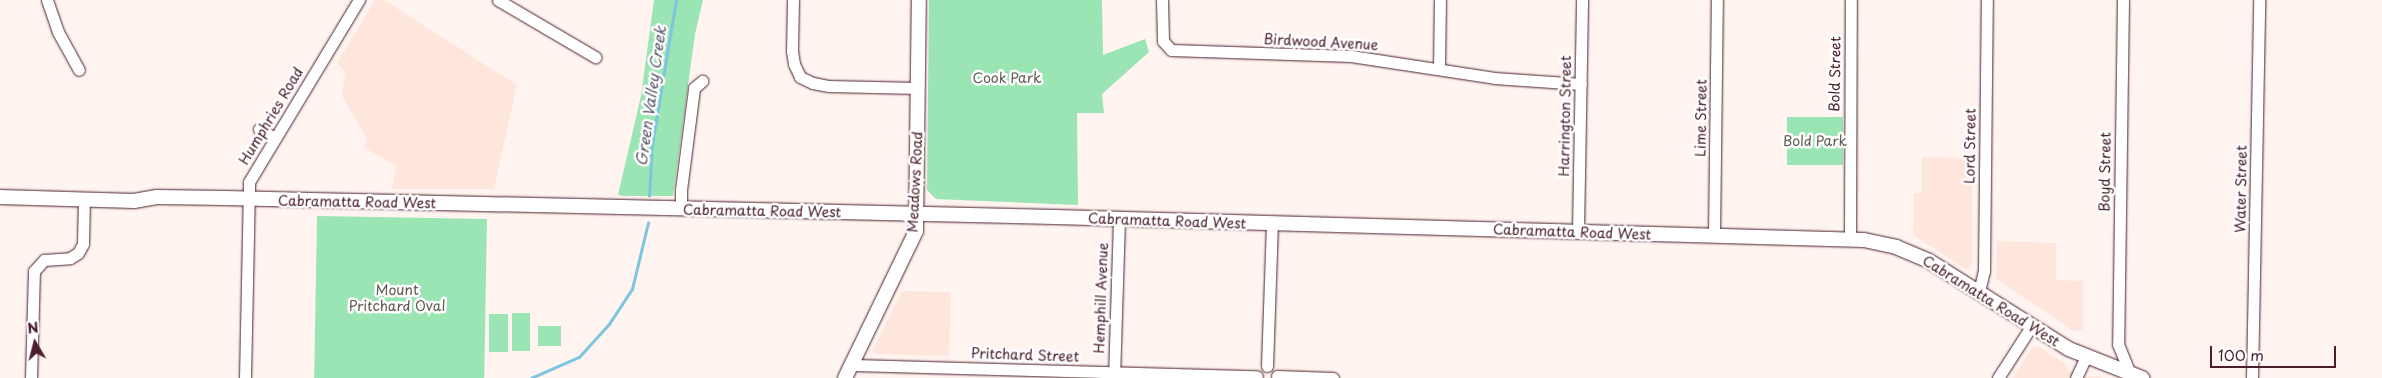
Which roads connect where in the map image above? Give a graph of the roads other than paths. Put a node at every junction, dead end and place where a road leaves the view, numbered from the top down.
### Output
1 (47, 0) edge
2 (359, 0) edge
3 (498, 0) edge
4 (793, 0) edge
5 (920, 0) edge
6 (1162, 0) edge
7 (1440, 0) edge
8 (1582, 0) edge
9 (1717, 0) edge
10 (1851, 0) edge
11 (1987, 0) edge
12 (2123, 0) edge
13 (2259, 0) edge
14 (595, 57) dead end
15 (1439, 69) junction
16 (78, 70) dead end
17 (702, 81) dead end
18 (1581, 84) junction
19 (918, 88) junction
20 (259, 129) dead end
21 (275, 138) junction
22 (0, 190) edge
23 (157, 197) junction
24 (0, 198) edge
25 (84, 199) junction
26 (248, 200) junction
27 (681, 209) junction
28 (917, 214) junction
29 (1119, 219) junction
30 (1272, 224) junction
31 (1578, 232) junction
32 (1714, 236) junction
33 (1850, 239) junction
34 (1979, 292) junction
35 (2032, 325) junction
36 (2118, 344) junction
37 (2086, 357) junction
38 (2100, 362) junction
39 (851, 365) junction
40 (1267, 366) junction
41 (1114, 375) edge
42 (2136, 376) edge
43 (1257, 377) edge
44 (1277, 377) edge
45 (32, 378) edge
46 (245, 378) edge
47 (845, 378) edge
48 (1333, 378) edge
49 (1998, 378) edge
50 (2076, 378) edge
51 (2252, 378) edge

1 - 16 street
2 - 21 street, Humphries Road
3 - 14 street
4 - 19 street
5 - 19 main road, Meadows Road
6 - 15 street, Birdwood Avenue
7 - 15 street
8 - 18 street, Harrington Street
9 - 32 street, Lime Street
10 - 33 street, Bold Street
11 - 34 street, Lord Street
12 - 36 street, Boyd Street
13 - 51 street, Water Street
15 - 18 street, Birdwood Avenue
17 - 27 street
18 - 31 street, Harrington Street
19 - 28 main road, Meadows Road
20 - 21 street
21 - 26 street, Humphries Road
22 - 23 main road, Cabramatta Road West
23 - 25 main road, Cabramatta Road West
23 - 26 main road, Cabramatta Road West
24 - 25 main road, Cabramatta Road West
25 - 45 street
26 - 27 main road, Cabramatta Road West
26 - 46 street, Humphries Road
27 - 28 main road, Cabramatta Road West
28 - 29 main road, Cabramatta Road West
28 - 39 main road, Meadows Road
29 - 30 main road, Cabramatta Road West
29 - 41 street, Hemphill Avenue
30 - 31 main road, Cabramatta Road West
30 - 40 street
31 - 32 main road, Cabramatta Road West
32 - 33 main road, Cabramatta Road West
33 - 34 main road, Cabramatta Road West
34 - 35 main road, Cabramatta Road West
35 - 37 main road, Cabramatta Road West
35 - 49 street
36 - 38 street
36 - 42 street, Boyd Street
37 - 38 main road, Cabramatta Road West
37 - 50 street
38 - 42 main road, Cabramatta Road West
39 - 41 street, Pritchard Street
39 - 47 main road, Meadows Road
40 - 43 street
40 - 44 street
41 - 43 street, Pritchard Street
44 - 48 street

